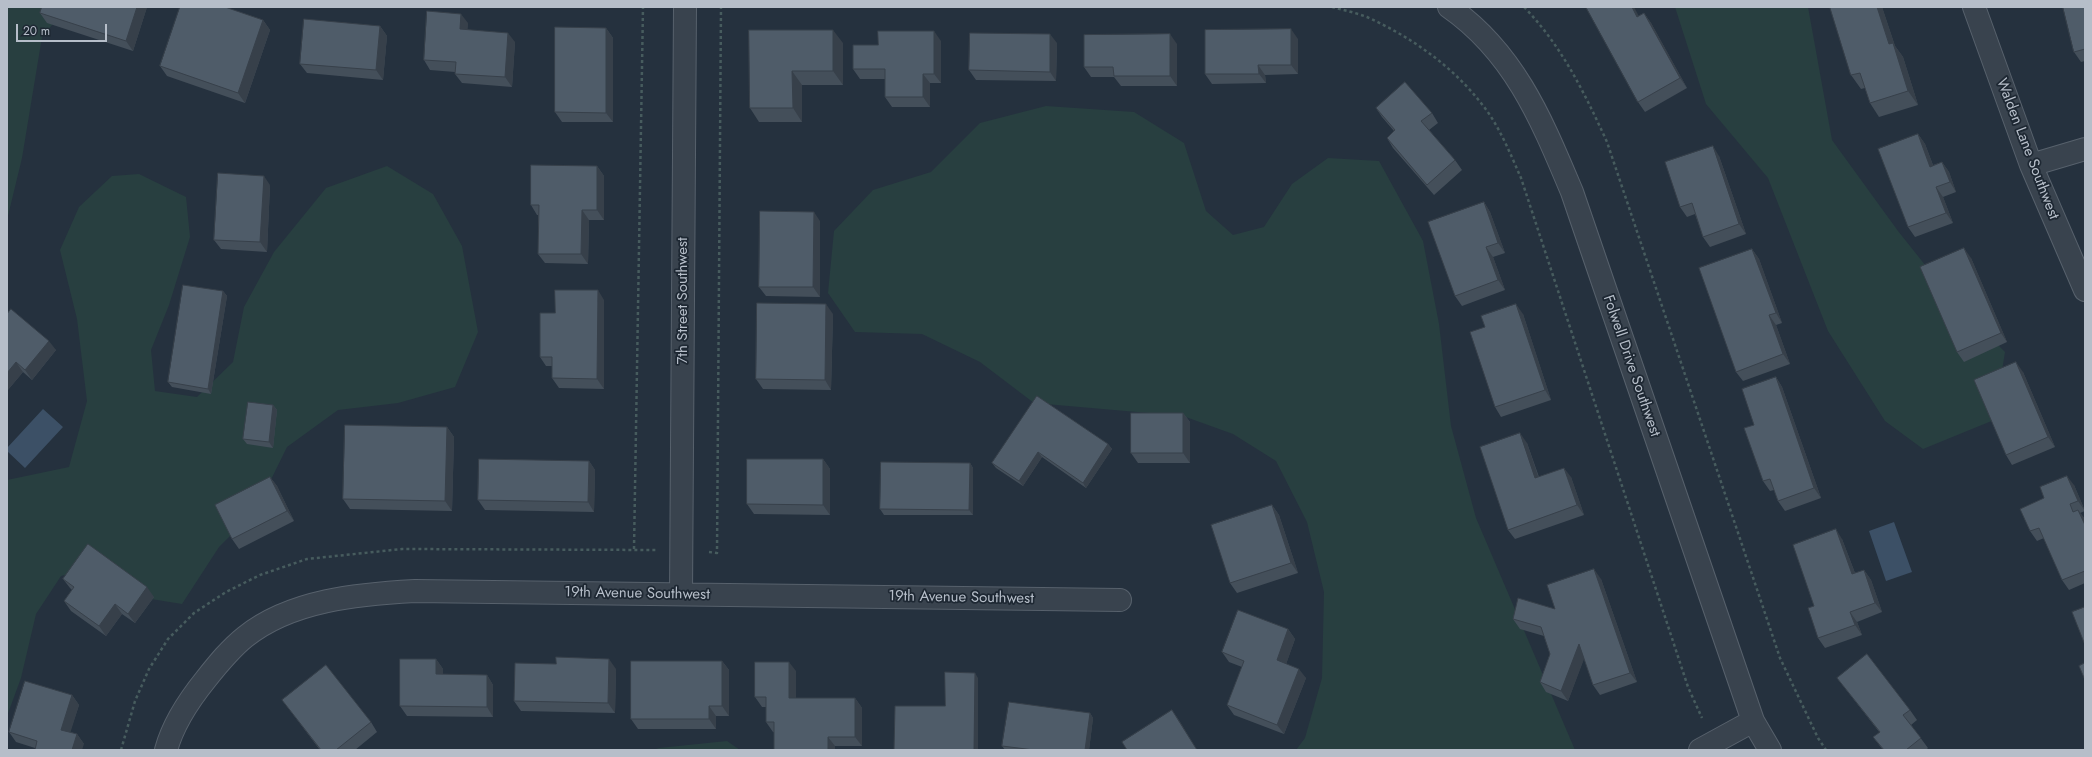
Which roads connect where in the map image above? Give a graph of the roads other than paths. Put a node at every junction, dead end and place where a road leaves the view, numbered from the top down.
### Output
1 (685, 7) edge
2 (1449, 7) edge
3 (1974, 7) edge
4 (2085, 149) edge
5 (2031, 165) junction
6 (2085, 290) edge
7 (681, 594) junction
8 (1120, 600) dead end
9 (1753, 721) junction
10 (1706, 746) edge
11 (166, 750) edge
12 (1770, 750) edge

1 - 7 street, 7th Street Southwest
2 - 9 street, Folwell Drive Southwest
3 - 5 street, Walden Lane Southwest
4 - 5 street
5 - 6 street, Walden Lane Southwest
7 - 8 street, 19th Avenue Southwest
7 - 11 street, 19th Avenue Southwest
9 - 10 street
9 - 12 street, Folwell Drive Southwest

